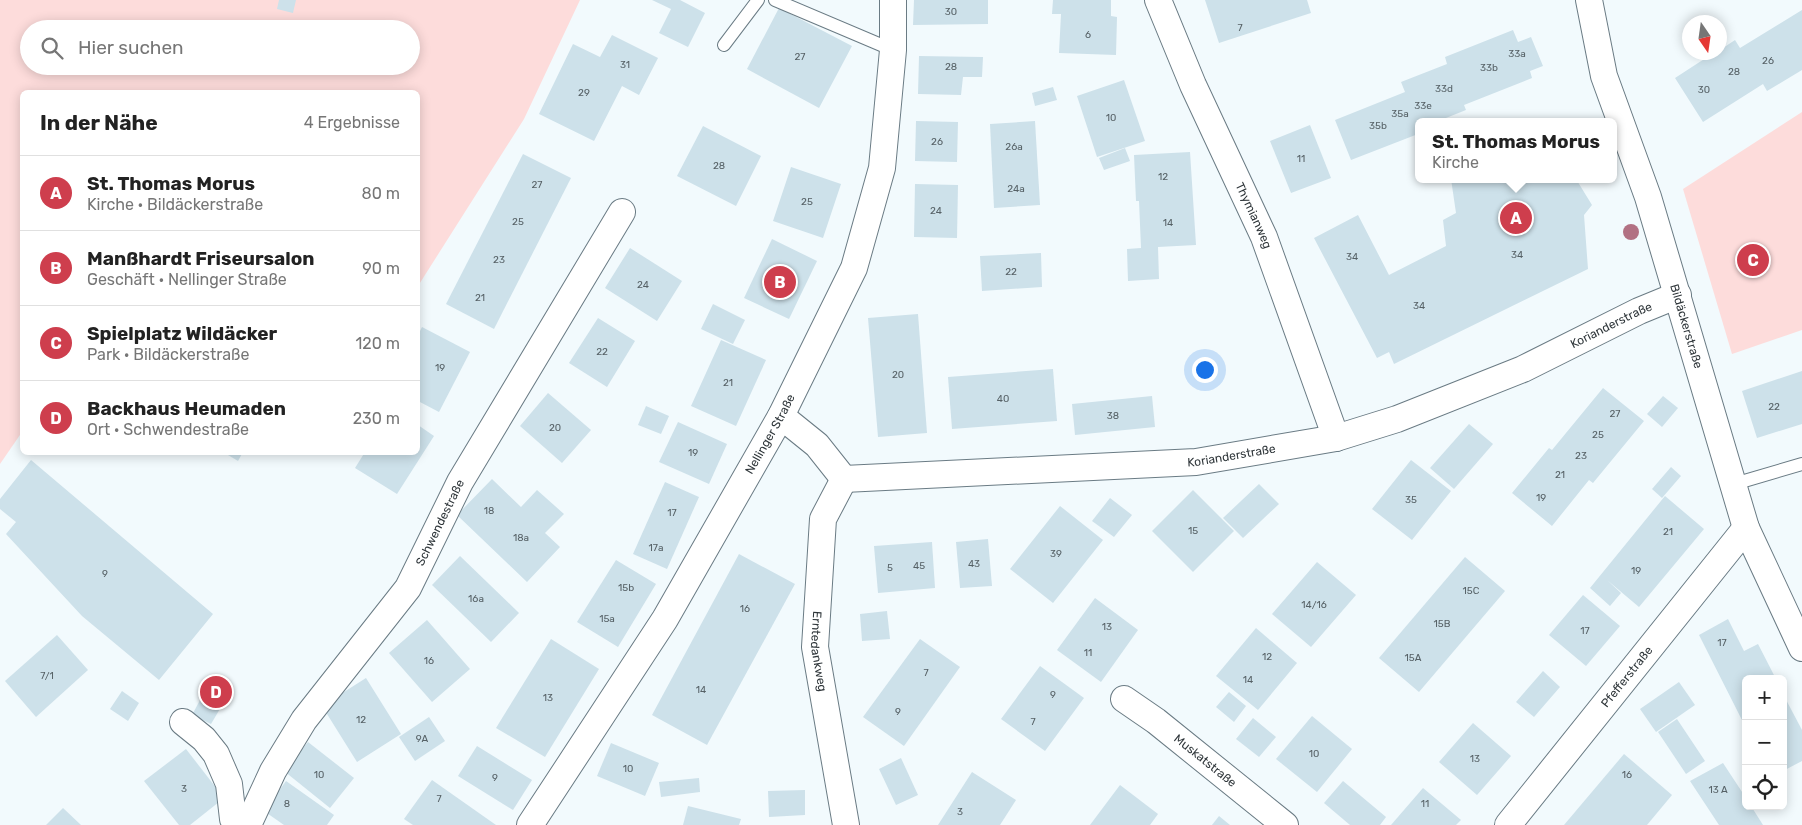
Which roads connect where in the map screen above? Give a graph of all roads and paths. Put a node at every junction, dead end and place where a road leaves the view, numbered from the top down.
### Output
1 (758, 0) edge
2 (775, 0) edge
3 (893, 0) edge
4 (1158, 0) edge
5 (1589, 0) edge
6 (724, 45) dead end
7 (893, 50) junction
8 (622, 212) dead end
9 (1678, 295) junction
10 (781, 416) junction
11 (1336, 438) junction
12 (1802, 464) edge
13 (844, 479) junction
14 (1734, 484) junction
15 (1746, 528) junction
16 (1802, 648) edge
17 (1124, 699) dead end
18 (183, 722) dead end
19 (236, 825) edge
20 (248, 825) edge
21 (530, 825) edge
22 (846, 825) edge
23 (1285, 825) edge
24 (1508, 825) edge

1 - 6 lane
2 - 7 lane
3 - 7 street, Nellinger Straße
4 - 11 street, Thymianweg
5 - 9 street, Bildäckerstraße
7 - 10 street, Nellinger Straße
8 - 20 street, Schwendestraße
9 - 11 street, Korianderstraße
9 - 14 street, Bildäckerstraße
10 - 13 street
10 - 21 street, Nellinger Straße
11 - 13 street, Korianderstraße
12 - 14 lane
13 - 22 street, Erntedankweg
14 - 15 street, Bildäckerstraße
15 - 16 street, Bildäckerstraße
15 - 24 street, Pfefferstraße
17 - 23 street, Muskatstraße
18 - 19 street

